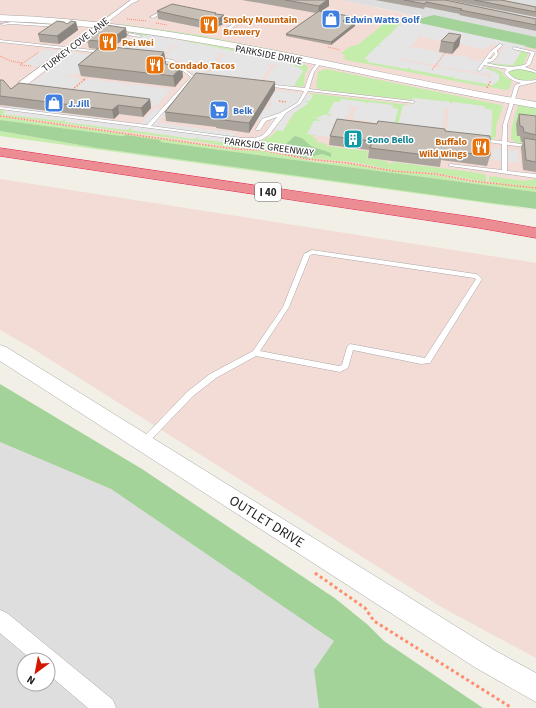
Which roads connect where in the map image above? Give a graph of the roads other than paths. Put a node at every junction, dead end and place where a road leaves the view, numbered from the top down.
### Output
1 (136, 0) edge
2 (129, 1) edge
3 (170, 8) edge
4 (0, 13) edge
5 (152, 17) dead end
6 (2, 21) edge
7 (104, 21) junction
8 (240, 21) dead end
9 (65, 27) edge
10 (225, 31) dead end
11 (129, 34) dead end
12 (140, 36) dead end
13 (0, 41) edge
14 (501, 45) dead end
15 (514, 48) dead end
16 (69, 49) junction
17 (495, 50) junction
18 (109, 53) edge
19 (151, 58) edge
20 (321, 61) junction
21 (485, 62) junction
22 (504, 64) dead end
23 (528, 65) junction
24 (519, 68) junction
25 (511, 69) junction
26 (479, 70) dead end
27 (535, 71) edge
28 (186, 72) junction
29 (506, 72) junction
30 (179, 73) edge
31 (193, 77) junction
32 (206, 78) edge
33 (513, 79) junction
34 (536, 81) edge
35 (528, 82) junction
36 (21, 85) edge
37 (264, 85) edge
38 (306, 90) junction
39 (514, 94) junction
40 (536, 98) edge
41 (413, 102) dead end
42 (536, 105) edge
43 (0, 108) edge
44 (282, 114) junction
45 (148, 127) junction
46 (258, 129) dead end
47 (475, 140) edge
48 (0, 141) edge
49 (505, 143) junction
50 (536, 147) edge
51 (0, 152) edge
52 (450, 165) dead end
53 (504, 172) junction
54 (536, 176) edge
55 (536, 218) edge
56 (536, 233) edge
57 (0, 352) edge
58 (256, 353) junction
59 (143, 443) junction
60 (0, 620) edge
61 (38, 652) edge
62 (56, 667) edge
63 (536, 688) edge
64 (105, 708) edge

1 - 2 street, TURKEY COVE LANE
2 - 7 street, TURKEY COVE LANE
3 - 5 lane
4 - 7 street, PARKSIDE DRIVE
6 - 7 street, PARKSIDE DRIVE
6 - 9 lane
7 - 16 street, TURKEY COVE LANE
7 - 20 street, PARKSIDE DRIVE
8 - 10 lane
11 - 12 lane
13 - 16 lane
14 - 17 lane
15 - 23 lane
16 - 18 lane
16 - 36 street, TURKEY COVE LANE
17 - 21 lane
17 - 21 lane
19 - 28 lane
20 - 38 lane
20 - 39 street, PARKSIDE DRIVE
21 - 22 lane
21 - 25 lane
21 - 26 lane
21 - 29 lane
23 - 24 lane
23 - 27 lane
24 - 25 lane
24 - 27 lane
25 - 29 lane
28 - 30 lane
28 - 31 lane
29 - 33 lane
31 - 32 lane
31 - 45 lane
33 - 35 lane
33 - 39 lane
34 - 35 lane
35 - 39 lane
37 - 38 lane
38 - 41 lane
38 - 44 lane
39 - 40 street, PARKSIDE DRIVE
39 - 42 street, PARKSIDE DRIVE
39 - 49 lane
43 - 45 lane
44 - 45 lane
44 - 46 lane
47 - 49 lane
48 - 55 highway, I 40
49 - 50 lane
49 - 53 lane
51 - 56 highway, I 40
52 - 53 lane
53 - 54 lane
57 - 59 street, OUTLET DRIVE
58 - 58 lane
58 - 59 lane
59 - 63 street, OUTLET DRIVE
60 - 61 street
62 - 64 street

